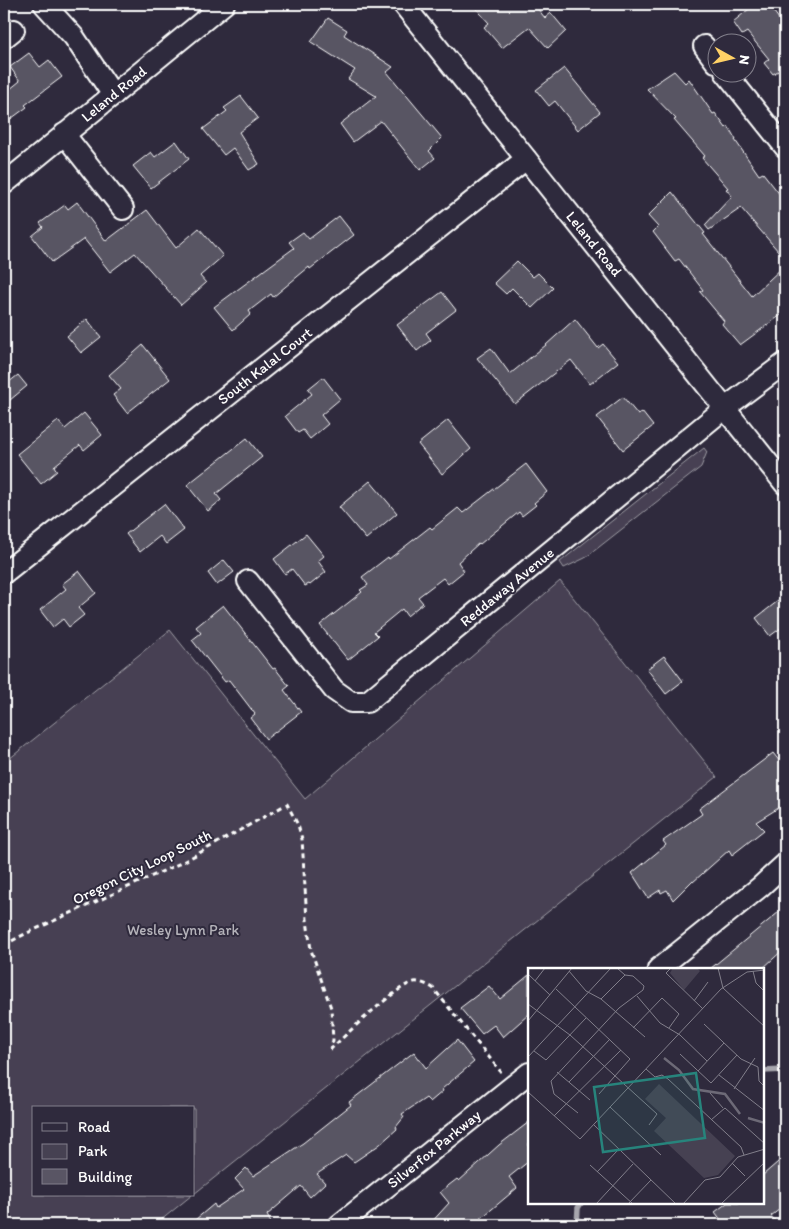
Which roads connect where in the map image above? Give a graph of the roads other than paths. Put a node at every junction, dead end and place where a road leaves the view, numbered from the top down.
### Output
1 (44, 4) edge
2 (224, 4) edge
3 (403, 4) edge
4 (704, 46) dead end
5 (706, 49) edge
6 (733, 82) edge
7 (113, 94) junction
8 (64, 134) junction
9 (785, 147) edge
10 (526, 159) junction
11 (5, 180) edge
12 (123, 209) dead end
13 (785, 363) edge
14 (725, 408) junction
15 (785, 484) edge
16 (4, 573) edge
17 (248, 581) dead end
18 (785, 864) edge
19 (659, 968) edge
20 (528, 1074) edge
21 (339, 1225) edge

1 - 7 street
2 - 7 street, Leland Road
3 - 10 street, Leland Road
4 - 5 street
6 - 9 street
7 - 8 street, Leland Road
8 - 11 street, Leland Road
8 - 12 street
10 - 14 street, Leland Road
10 - 16 street, South Kalal Court
13 - 14 street, Reddaway Avenue
14 - 15 street, Leland Road
14 - 17 street, Reddaway Avenue
18 - 19 street
20 - 21 street, Silverfox Parkway

